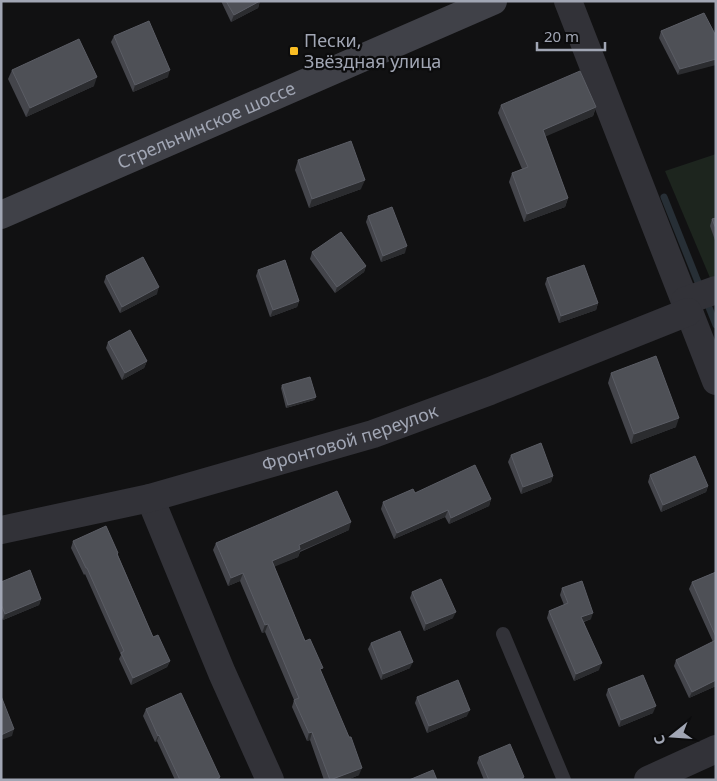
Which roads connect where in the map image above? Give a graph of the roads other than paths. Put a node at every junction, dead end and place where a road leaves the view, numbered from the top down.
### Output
1 (493, 1) edge
2 (568, 1) edge
3 (1, 215) edge
4 (716, 290) edge
5 (687, 307) junction
6 (716, 381) edge
7 (150, 498) junction
8 (1, 530) edge
9 (503, 634) dead end
10 (716, 749) edge
11 (270, 780) edge
12 (564, 780) edge
13 (648, 780) edge

1 - 3 main road, Стрельнинское шоссе
2 - 5 street
4 - 5 street, Фронтовой переулок
5 - 6 street
5 - 7 street, Фронтовой переулок
7 - 8 street, Фронтовой переулок
7 - 11 street
9 - 12 lane
10 - 13 street

